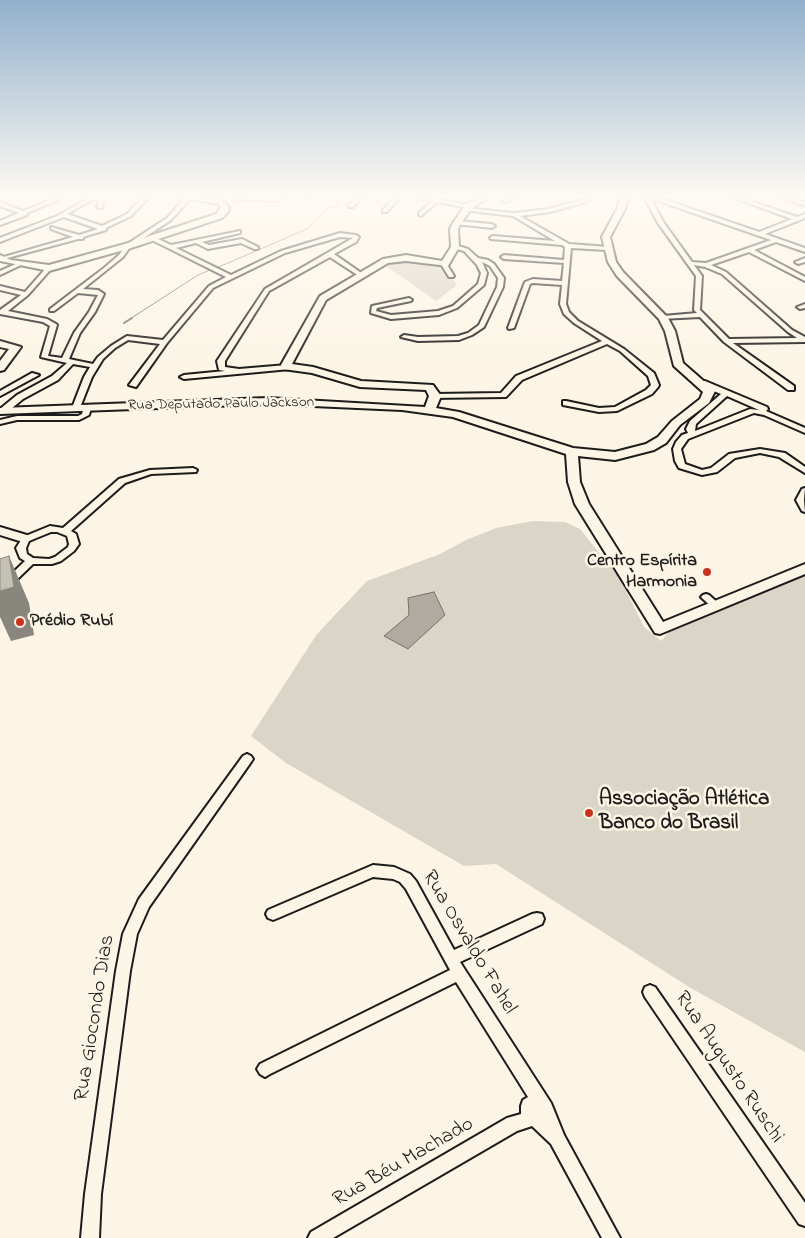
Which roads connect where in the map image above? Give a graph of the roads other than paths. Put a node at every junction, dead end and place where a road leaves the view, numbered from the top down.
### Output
1 (14, 255) edge
2 (96, 255) edge
3 (124, 255) edge
4 (185, 255) edge
5 (277, 255) edge
6 (329, 255) edge
7 (331, 255) edge
8 (450, 255) edge
9 (471, 255) edge
10 (566, 255) edge
11 (610, 255) edge
12 (683, 255) edge
13 (736, 255) edge
14 (759, 255) edge
15 (504, 257) dead end
16 (1, 258) edge
17 (477, 260) junction
18 (805, 260) edge
19 (566, 262) junction
20 (798, 262) dead end
21 (689, 263) junction
22 (20, 264) junction
23 (444, 264) junction
24 (706, 265) junction
25 (49, 268) junction
26 (0, 274) edge
27 (361, 275) junction
28 (451, 276) dead end
29 (230, 277) junction
30 (805, 279) edge
31 (564, 284) junction
32 (0, 288) edge
33 (76, 291) junction
34 (26, 294) junction
35 (409, 300) dead end
36 (52, 310) dead end
37 (1, 312) edge
38 (701, 315) junction
39 (663, 318) junction
40 (511, 328) dead end
41 (404, 338) dead end
42 (805, 340) edge
43 (608, 341) junction
44 (726, 341) junction
45 (165, 342) junction
46 (0, 344) edge
47 (69, 361) junction
48 (94, 366) junction
49 (286, 367) junction
50 (0, 368) edge
51 (237, 371) junction
52 (35, 376) dead end
53 (184, 377) dead end
54 (702, 383) junction
55 (133, 385) dead end
56 (791, 388) dead end
57 (726, 393) junction
58 (0, 394) edge
59 (566, 403) dead end
60 (432, 404) junction
61 (82, 408) junction
62 (1, 415) edge
63 (805, 429) edge
64 (692, 434) junction
65 (572, 452) junction
66 (193, 470) dead end
67 (805, 471) edge
68 (805, 492) edge
69 (805, 509) edge
70 (66, 530) junction
71 (0, 531) edge
72 (26, 539) junction
73 (31, 562) junction
74 (805, 569) edge
75 (0, 591) edge
76 (247, 759) dead end
77 (273, 914) dead end
78 (537, 919) dead end
79 (451, 959) junction
80 (459, 973) junction
81 (650, 992) dead end
82 (265, 1069) dead end
83 (535, 1111) junction
84 (804, 1215) edge
85 (92, 1235) edge
86 (317, 1238) edge
87 (611, 1238) edge

1 - 16 street
2 - 25 main road
3 - 33 street
4 - 29 street
5 - 29 street
6 - 51 street
7 - 27 street
8 - 23 main road
9 - 17 street
10 - 19 street
11 - 39 main road
12 - 21 street
13 - 24 street
14 - 30 street
15 - 19 street
16 - 22 main road
17 - 35 street
17 - 41 street
18 - 20 street
19 - 31 street
21 - 24 street
21 - 38 street
22 - 25 main road
22 - 26 street
23 - 27 main road
23 - 28 street
24 - 42 street
25 - 34 street
27 - 49 main road
29 - 45 street
31 - 40 street
31 - 43 street
32 - 34 street
33 - 36 street
33 - 47 street
34 - 37 street
37 - 47 street
38 - 39 street
38 - 44 street
39 - 54 main road
42 - 44 street
43 - 59 street
43 - 60 street
44 - 56 street
45 - 48 street
45 - 55 street
46 - 50 main road
47 - 48 street
47 - 62 street
48 - 61 street
49 - 51 street
49 - 60 main road
51 - 53 street
52 - 58 street
54 - 57 street
54 - 65 main road, Rua Deputado Paulo Jackson
57 - 63 street
57 - 64 street
60 - 61 main road, Rua Deputado Paulo Jackson
60 - 65 main road, Rua Deputado Paulo Jackson
61 - 62 main road, Rua Deputado Paulo Jackson
63 - 64 street
64 - 67 street
65 - 74 main road
66 - 70 street
68 - 69 street
70 - 72 street
70 - 73 street
71 - 72 street
72 - 73 street
73 - 75 street
76 - 85 street, Rua Giocondo Dias
77 - 79 street, Rua Osvaldo Fahel
78 - 79 street
79 - 80 street, Rua Osvaldo Fahel
80 - 82 street
80 - 83 street, Rua Osvaldo Fahel
81 - 84 street, Rua Augusto Ruschi
83 - 86 street, Rua Béu Machado
83 - 87 street

